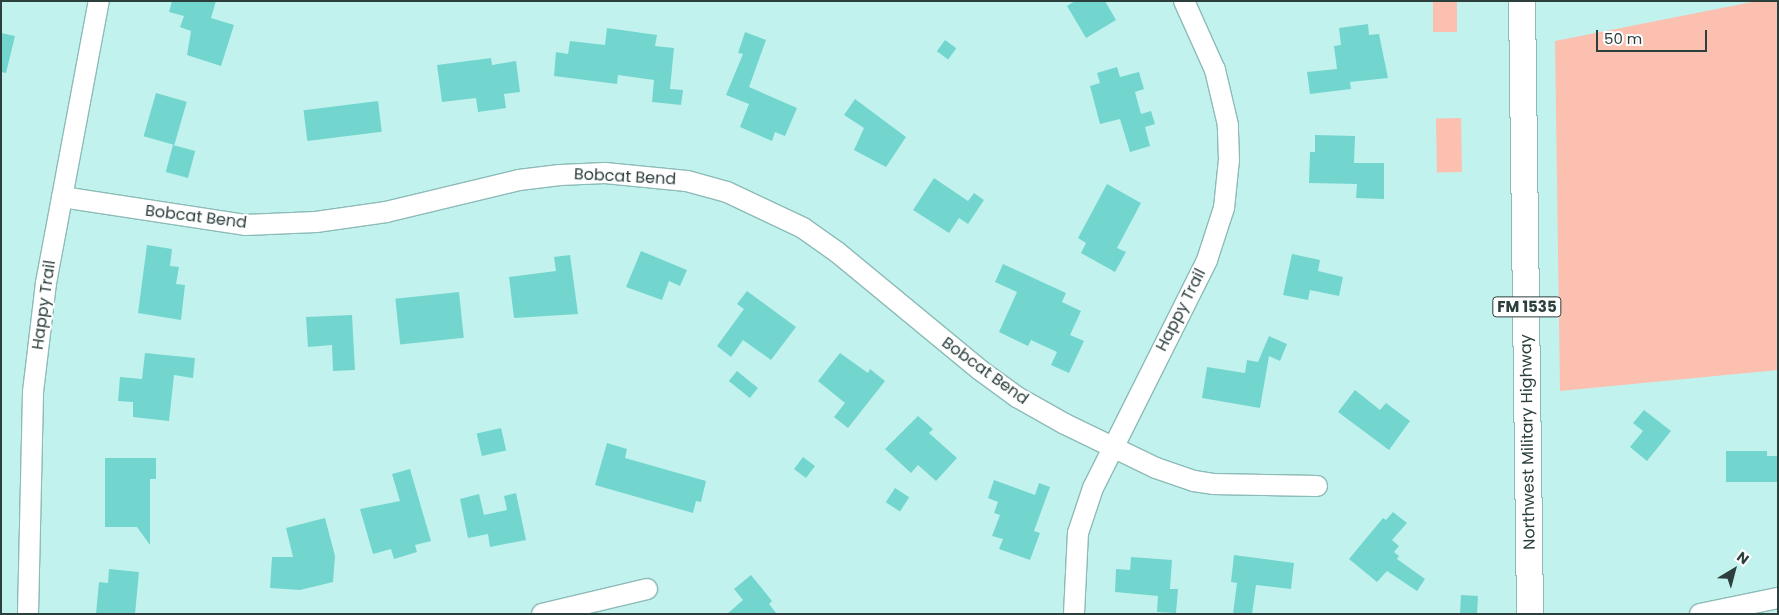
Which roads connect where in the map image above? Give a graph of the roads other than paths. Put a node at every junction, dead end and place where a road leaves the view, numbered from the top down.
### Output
1 (99, 1) edge
2 (1184, 1) edge
3 (1522, 1) edge
4 (62, 197) junction
5 (1114, 446) junction
6 (1317, 486) dead end
7 (646, 589) dead end
8 (1778, 598) edge
9 (28, 614) edge
10 (542, 614) edge
11 (1074, 614) edge
12 (1530, 614) edge
13 (1700, 614) edge

1 - 4 street, Happy Trail
2 - 5 street, Happy Trail
3 - 12 main road, Northwest Military Highway / FM 1535
4 - 5 street, Bobcat Bend
4 - 9 street, Happy Trail
5 - 6 street, Bobcat Bend
5 - 11 street, Happy Trail
7 - 10 street
8 - 13 street

